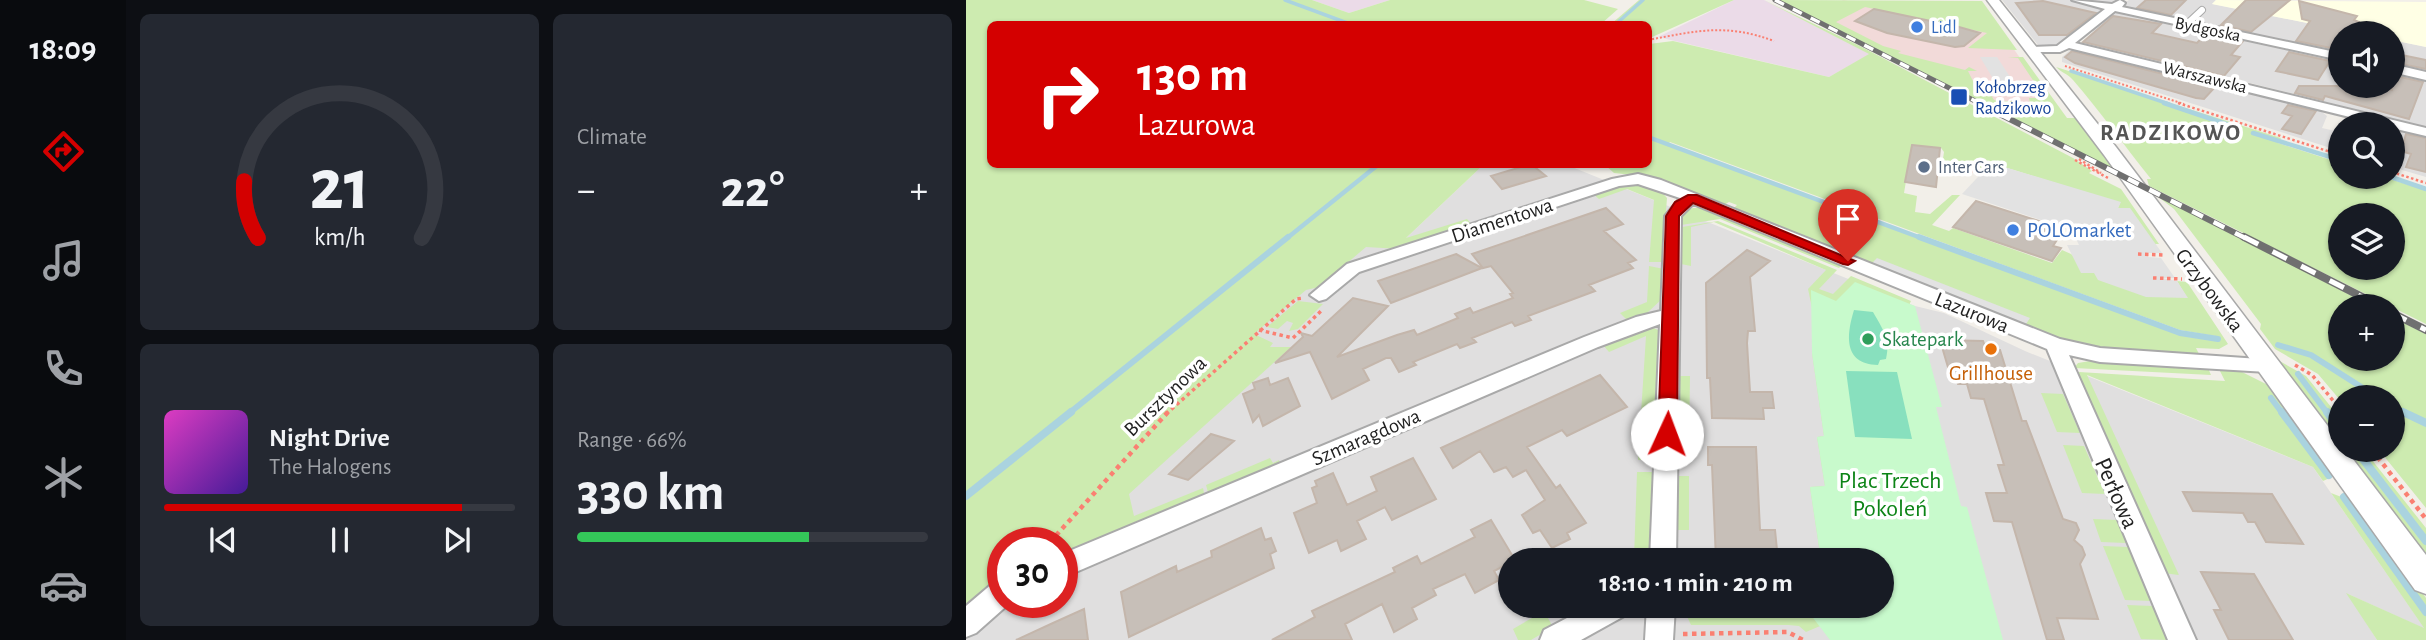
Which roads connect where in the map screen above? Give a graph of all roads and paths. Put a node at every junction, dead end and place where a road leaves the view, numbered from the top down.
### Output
1 (1993, 0) edge
2 (2077, 0) edge
3 (2124, 0) edge
4 (2113, 8) junction
5 (2202, 10) dead end
6 (2187, 24) junction
7 (1652, 39) edge
8 (1774, 41) dead end
9 (2067, 44) junction
10 (2032, 50) junction
11 (2328, 54) edge
12 (2064, 66) dead end
13 (2405, 71) edge
14 (2426, 76) edge
15 (2342, 111) joint
16 (2426, 132) edge
17 (2328, 151) edge
18 (2077, 160) dead end
19 (1940, 168) dead end
20 (1993, 174) dead end
21 (2103, 175) dead end
22 (2405, 176) edge
23 (2426, 183) edge
24 (1692, 198) junction
25 (2153, 278) dead end
26 (2188, 280) dead end
27 (1319, 295) junction
28 (1672, 315) junction
29 (1259, 331) junction
30 (2056, 345) junction
31 (2267, 365) junction
32 (2381, 462) edge
33 (2426, 519) edge
34 (1064, 527) edge
35 (1663, 548) edge
36 (1078, 559) edge
37 (2426, 580) edge
38 (987, 606) edge
39 (1594, 618) edge
40 (1662, 618) edge
41 (966, 624) edge
42 (1665, 639) edge
43 (1554, 640) edge
44 (1803, 640) edge
45 (2182, 640) edge

1 - 10 street, Grzybowska
2 - 4 street, Bydgoska
3 - 4 street
4 - 6 street, Bydgoska
4 - 9 street
5 - 6 lane
6 - 11 street, Bydgoska
7 - 8 path
9 - 10 street
9 - 15 street, Warszawska
10 - 31 street, Grzybowska
12 - 17 path
13 - 14 street
15 - 16 street, Warszawska
18 - 21 path
19 - 20 path
22 - 23 path
24 - 27 street, Diamentowa
24 - 28 street
24 - 30 street, Lazurowa
25 - 26 path
27 - 29 path, Bursztynowa
27 - 29 path
28 - 35 street
28 - 36 street, Szmaragdowa
29 - 34 path, Bursztynowa
30 - 31 street, Lazurowa
30 - 45 street, Perłowa
31 - 37 street, Grzybowska
32 - 33 path
38 - 41 street
39 - 43 street
40 - 42 street
42 - 44 path

